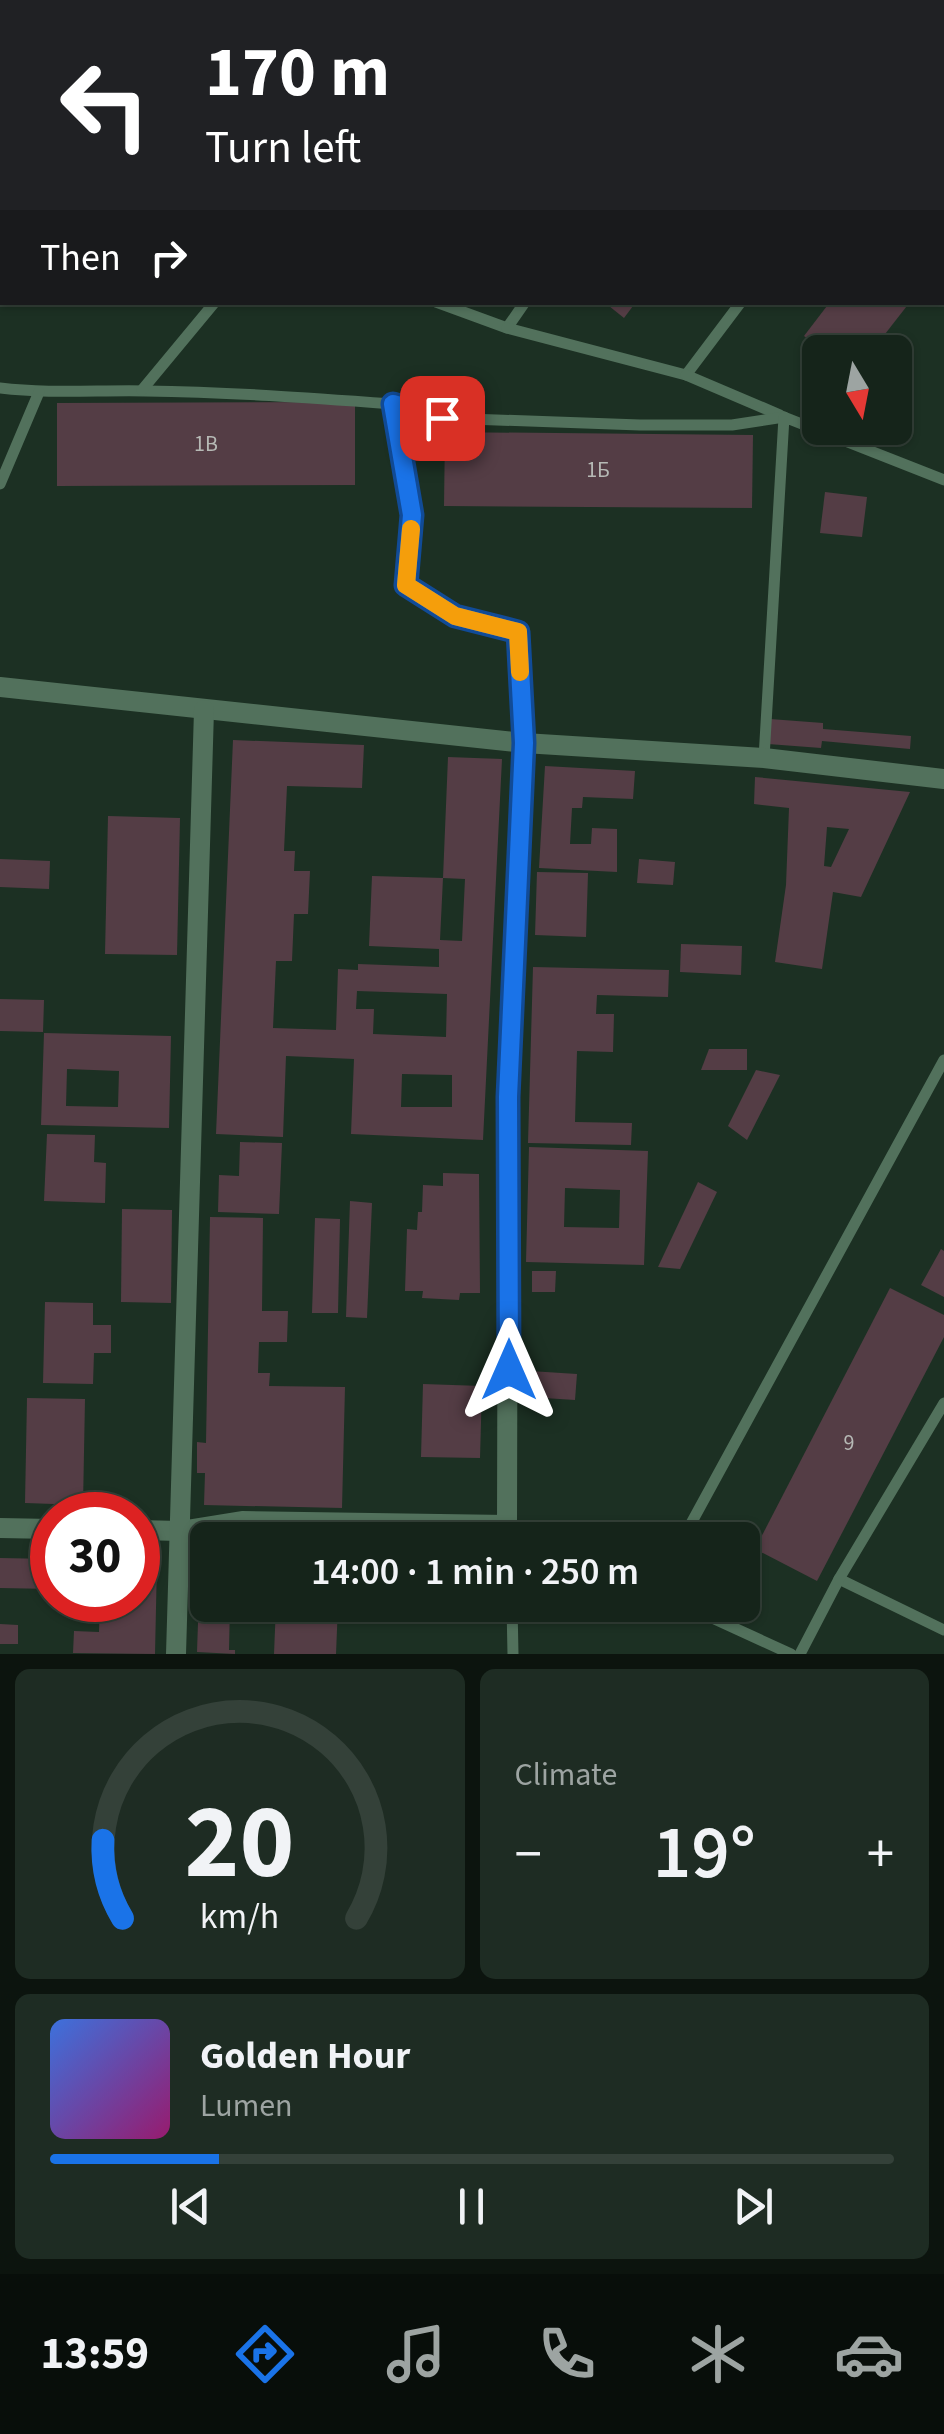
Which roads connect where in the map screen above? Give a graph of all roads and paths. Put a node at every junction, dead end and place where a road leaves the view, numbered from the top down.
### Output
1 (213, 305) edge
2 (444, 305) edge
3 (524, 305) edge
4 (739, 305) edge
5 (506, 328) junction
6 (686, 375) junction
7 (0, 388) edge
8 (142, 390) junction
9 (39, 392) junction
10 (393, 404) junction
11 (784, 417) junction
12 (944, 480) edge
13 (0, 484) edge
14 (0, 686) edge
15 (204, 710) junction
16 (524, 743) junction
17 (764, 758) junction
18 (944, 779) edge
19 (944, 1060) edge
20 (944, 1403) edge
21 (236, 1522) edge
22 (264, 1522) edge
23 (508, 1522) edge
24 (692, 1522) edge
25 (0, 1528) edge
26 (30, 1528) edge
27 (190, 1529) edge
28 (160, 1531) edge
29 (180, 1531) junction
30 (839, 1580) junction
31 (512, 1622) edge
32 (721, 1622) edge
33 (944, 1630) edge
34 (176, 1654) edge
35 (513, 1654) edge
36 (792, 1654) edge
37 (800, 1654) edge

1 - 8 lane
2 - 5 lane
3 - 5 lane
4 - 6 lane
5 - 6 lane
6 - 11 lane
7 - 9 lane
8 - 9 lane
8 - 10 lane
9 - 13 lane
10 - 11 lane
10 - 16 lane
11 - 12 lane
11 - 17 lane
14 - 15 street
15 - 16 street
15 - 29 street
16 - 17 street
16 - 23 street
17 - 18 street
19 - 24 lane
20 - 30 lane
21 - 22 street
25 - 26 street
27 - 29 street
28 - 29 street
29 - 34 street
30 - 33 lane
30 - 37 lane
31 - 35 lane
32 - 36 lane

